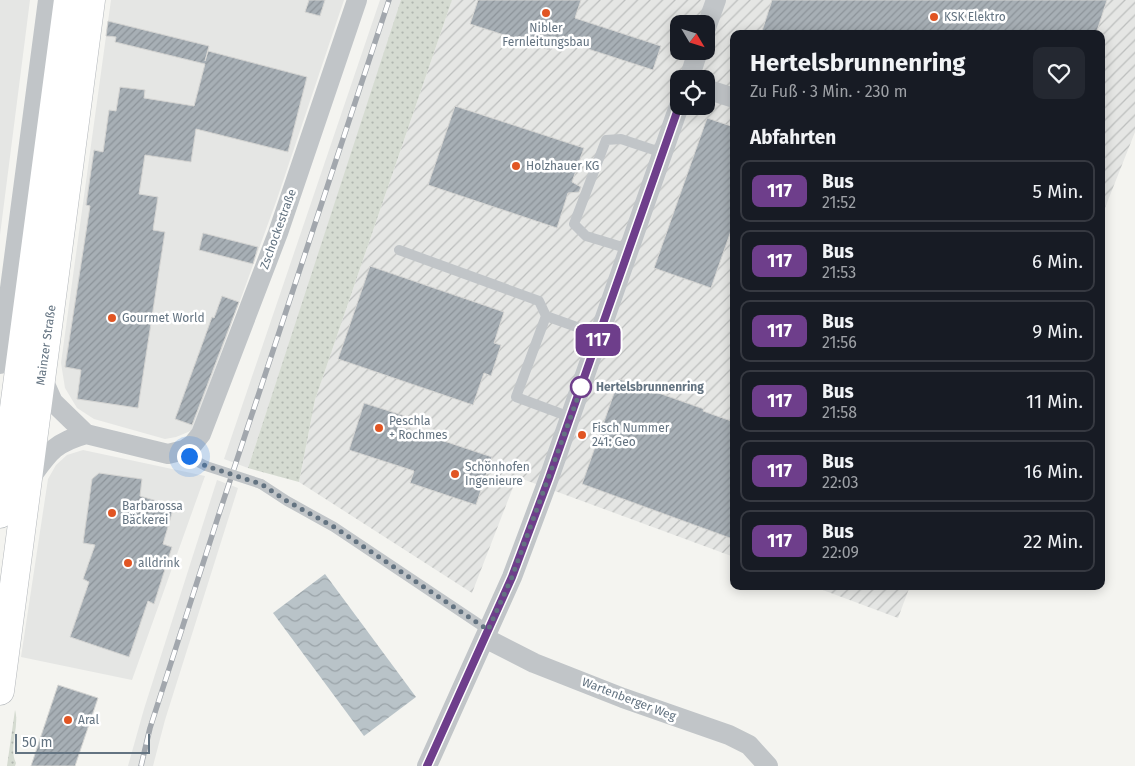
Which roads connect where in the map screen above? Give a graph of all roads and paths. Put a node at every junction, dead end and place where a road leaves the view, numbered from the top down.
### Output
1 (48, 0) edge
2 (68, 0) edge
3 (91, 0) edge
4 (357, 0) edge
5 (716, 0) edge
6 (711, 15) edge
7 (715, 91) edge
8 (730, 97) edge
9 (676, 115) edge
10 (663, 153) junction
11 (629, 249) junction
12 (399, 250) dead end
13 (546, 316) junction
14 (600, 335) junction
15 (0, 364) edge
16 (41, 375) junction
17 (570, 417) junction
18 (86, 434) junction
19 (184, 450) junction
20 (27, 483) junction
21 (0, 514) edge
22 (487, 634) junction
23 (0, 691) edge
24 (427, 766) edge
25 (768, 766) edge

1 - 15 street
2 - 21 main road, Mainzer Straße
3 - 16 main road, Mainzer Straße
4 - 19 street, Zschockestraße
5 - 6 street
7 - 8 street
9 - 10 street
10 - 11 street
10 - 11 lane
11 - 14 street
12 - 13 lane
13 - 14 lane
13 - 17 lane
14 - 17 street
16 - 18 street
16 - 20 main road, Mainzer Straße
17 - 22 street
18 - 19 street
18 - 20 street
19 - 22 lane, Wartenberger Weg, bridge
20 - 23 main road, Mainzer Straße
22 - 24 street
22 - 25 street, Wartenberger Weg

